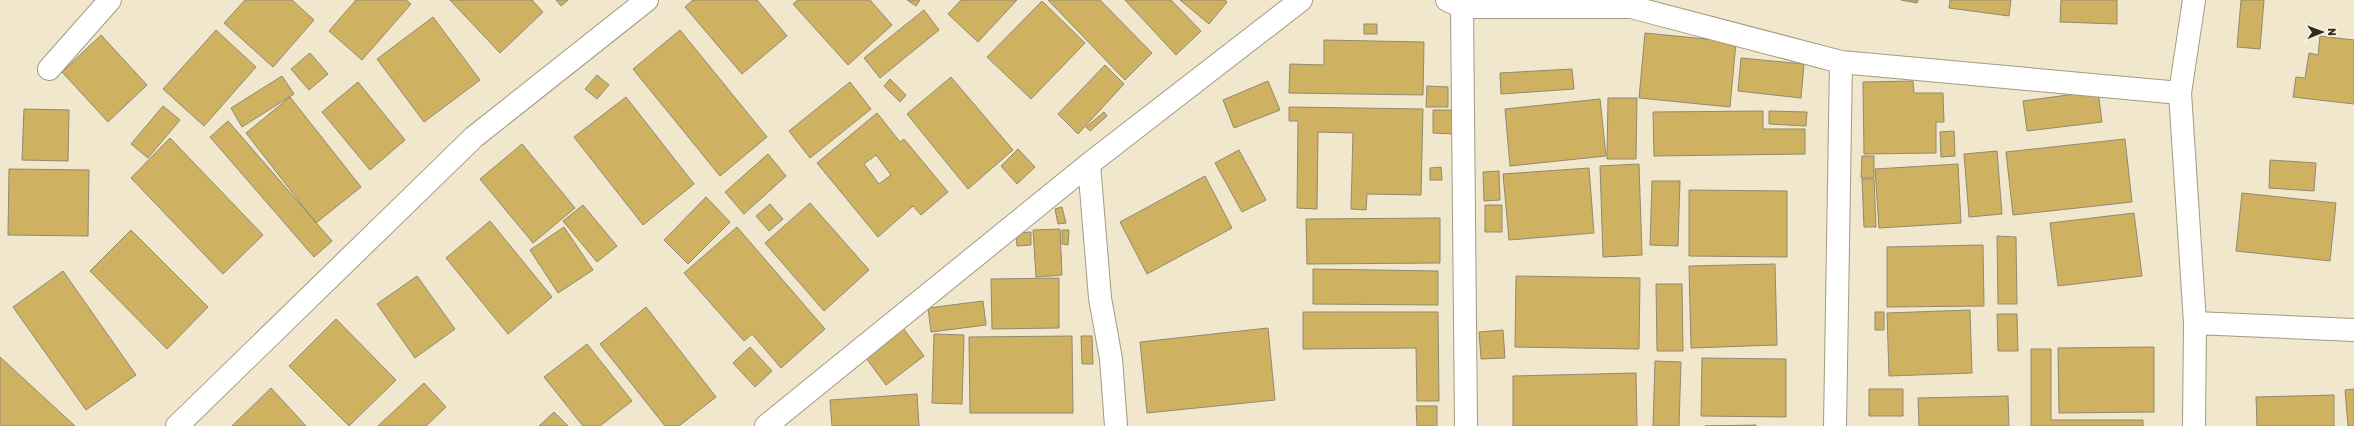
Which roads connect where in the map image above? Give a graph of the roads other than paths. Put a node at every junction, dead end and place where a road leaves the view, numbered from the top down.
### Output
1 (110, 0) edge
2 (647, 0) edge
3 (1301, 0) edge
4 (2194, 0) edge
5 (1455, 3) edge
6 (1632, 3) edge
7 (1841, 62) junction
8 (49, 69) dead end
9 (2180, 93) junction
10 (1089, 164) junction
11 (2195, 323) junction
12 (2354, 330) edge
13 (177, 426) edge
14 (766, 426) edge
15 (1116, 426) edge
16 (1466, 426) edge
17 (1835, 426) edge
18 (2194, 426) edge

1 - 8 street
2 - 13 street
3 - 10 street
4 - 9 street
5 - 6 street
5 - 16 street
6 - 7 street
7 - 9 street
7 - 17 street
9 - 11 street
10 - 14 street
10 - 15 street
11 - 12 street
11 - 18 street

